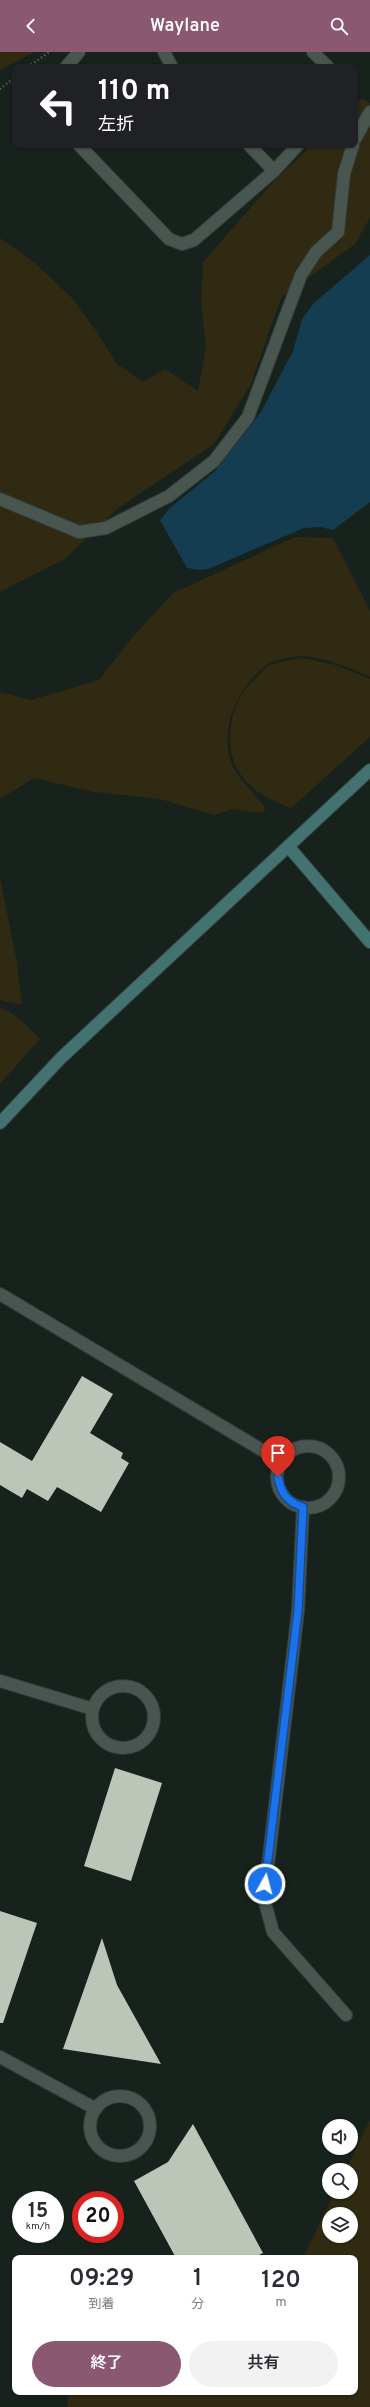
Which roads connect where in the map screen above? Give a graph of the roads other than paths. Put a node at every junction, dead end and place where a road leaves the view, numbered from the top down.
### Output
1 (79, 52) edge
2 (164, 52) edge
3 (313, 52) edge
4 (69, 64) edge
5 (170, 64) edge
6 (325, 64) edge
7 (370, 112) edge
8 (358, 134) edge
9 (82, 148) edge
10 (251, 148) edge
11 (295, 148) edge
12 (352, 148) edge
13 (274, 171) junction
14 (0, 499) edge
15 (370, 770) edge
16 (288, 846) junction
17 (370, 942) edge
18 (0, 1123) edge
19 (0, 1294) edge
20 (282, 1462) junction
21 (303, 1507) junction
22 (0, 1681) edge
23 (93, 1709) junction
24 (346, 2014) dead end
25 (0, 2057) edge
26 (96, 2109) junction

1 - 4 street
2 - 5 street
3 - 6 street
7 - 8 street
9 - 13 street
10 - 13 street
11 - 13 street
12 - 14 street
15 - 16 street
16 - 17 street
16 - 18 street
19 - 20 street
20 - 21 street
20 - 21 street
21 - 24 street
22 - 23 street
23 - 23 street
25 - 26 street
26 - 26 street

